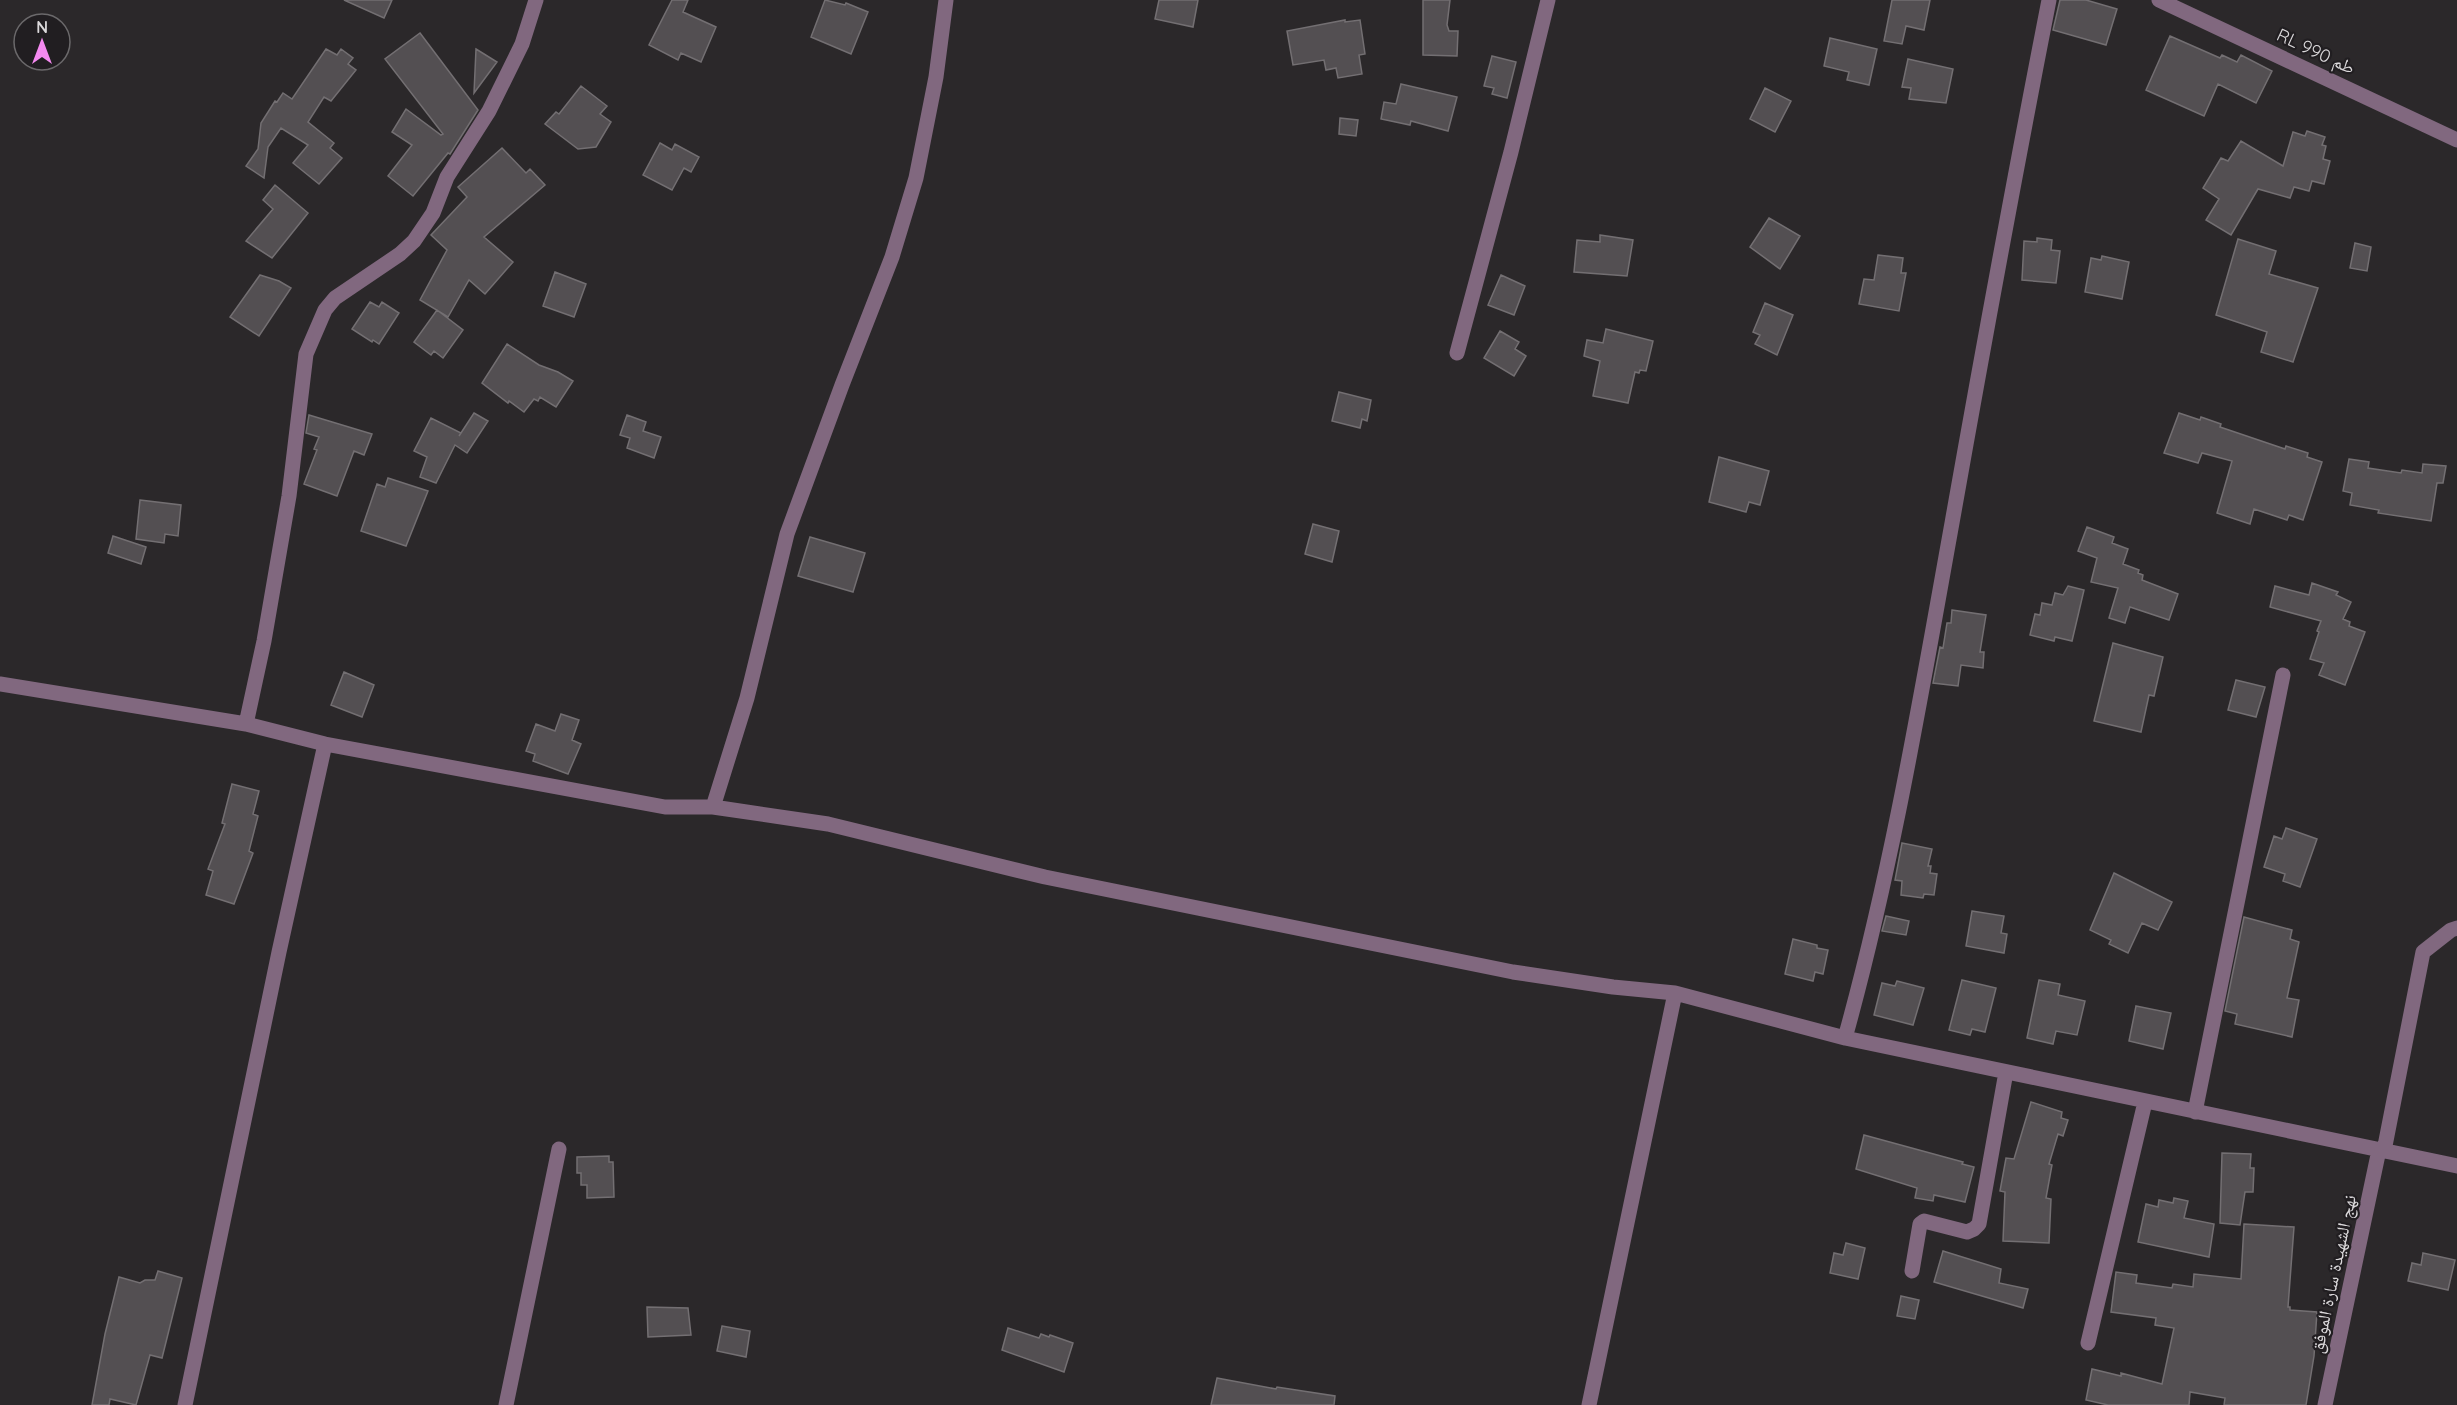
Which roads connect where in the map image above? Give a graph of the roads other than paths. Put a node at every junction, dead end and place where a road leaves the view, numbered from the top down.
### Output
1 (536, 0) edge
2 (946, 0) edge
3 (1548, 0) edge
4 (2049, 0) edge
5 (2159, 0) edge
6 (2457, 140) edge
7 (1457, 353) dead end
8 (2283, 675) dead end
9 (0, 684) edge
10 (246, 724) junction
11 (325, 744) junction
12 (713, 807) junction
13 (2457, 928) edge
14 (1675, 993) junction
15 (1845, 1038) junction
16 (2006, 1072) junction
17 (2145, 1102) junction
18 (2195, 1112) junction
19 (559, 1149) dead end
20 (2381, 1151) junction
21 (2457, 1166) edge
22 (1912, 1271) dead end
23 (2088, 1343) dead end
24 (185, 1405) edge
25 (506, 1405) edge
26 (1589, 1405) edge
27 (2325, 1405) edge

1 - 10 street
2 - 12 street
3 - 7 street
4 - 15 street
5 - 6 street, RL طم 990
8 - 18 street
9 - 10 street
10 - 11 street
11 - 12 street
11 - 24 street
12 - 14 street
13 - 20 street, نهج الشهيدة سارة الموفق
14 - 15 street
14 - 26 street
15 - 16 street
16 - 17 street
16 - 22 street
17 - 18 street
17 - 23 street
18 - 20 street
19 - 25 street
20 - 21 street
20 - 27 street, نهج الشهيدة سارة الموفق

